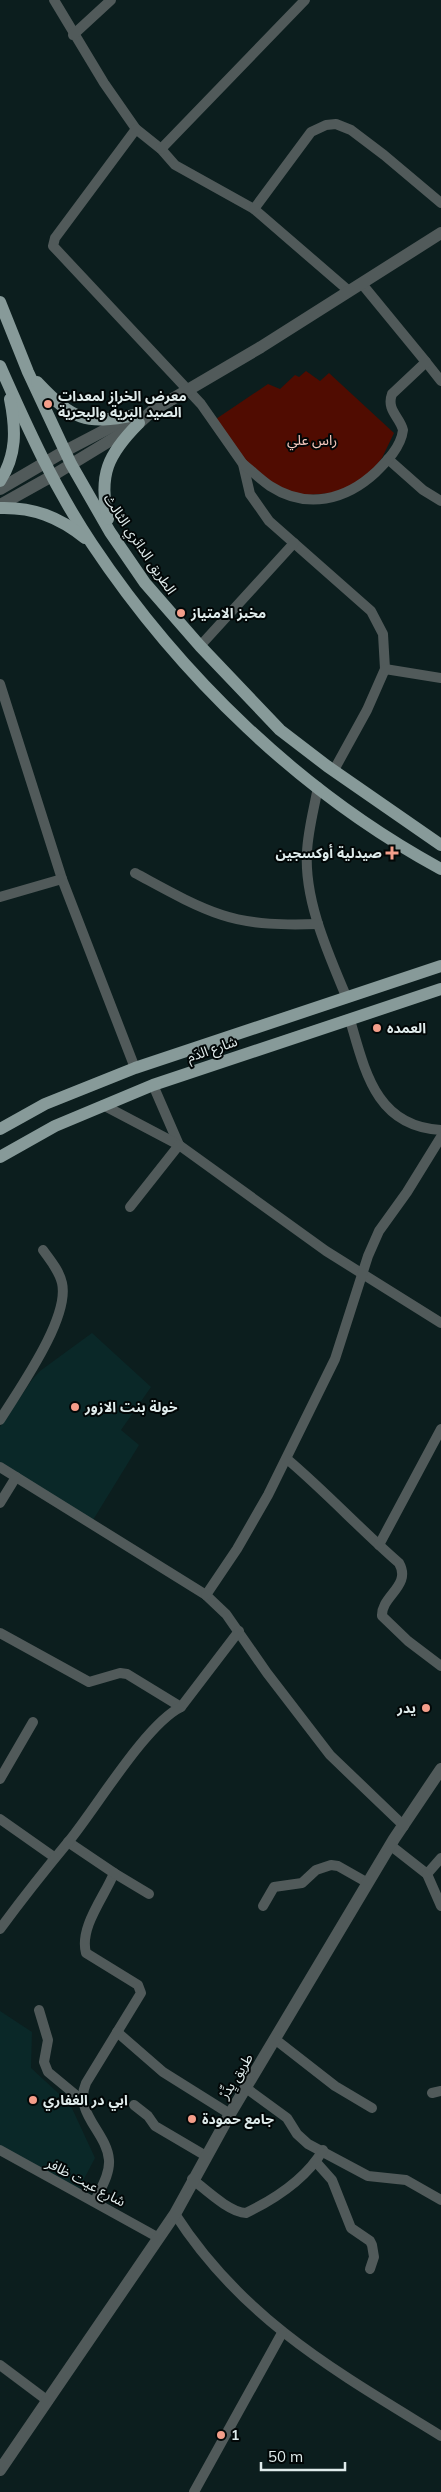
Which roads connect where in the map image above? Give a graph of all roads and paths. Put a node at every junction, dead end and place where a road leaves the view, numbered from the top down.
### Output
1 (54, 0) edge
2 (110, 0) edge
3 (305, 0) edge
4 (73, 35) junction
5 (136, 129) junction
6 (161, 149) junction
7 (441, 203) edge
8 (254, 209) junction
9 (441, 233) edge
10 (362, 284) junction
11 (350, 291) junction
12 (0, 302) edge
13 (426, 362) junction
14 (0, 366) edge
15 (28, 372) junction
16 (6, 380) junction
17 (441, 381) edge
18 (188, 389) junction
19 (137, 419) junction
20 (65, 451) junction
21 (388, 460) junction
22 (44, 462) junction
23 (71, 464) junction
24 (243, 464) junction
25 (52, 476) junction
26 (0, 481) edge
27 (0, 489) edge
28 (441, 501) edge
29 (0, 506) edge
30 (110, 532) junction
31 (294, 543) junction
32 (91, 544) junction
33 (145, 583) junction
34 (129, 596) junction
35 (200, 646) junction
36 (385, 670) junction
37 (441, 678) edge
38 (0, 684) edge
39 (334, 770) junction
40 (318, 787) junction
41 (441, 845) edge
42 (441, 868) edge
43 (135, 873) dead end
44 (62, 879) junction
45 (0, 897) edge
46 (318, 924) junction
47 (441, 966) edge
48 (441, 989) edge
49 (346, 996) junction
50 (350, 1020) junction
51 (135, 1068) junction
52 (153, 1085) junction
53 (102, 1104) junction
54 (0, 1130) edge
55 (441, 1130) edge
56 (441, 1137) edge
57 (180, 1145) junction
58 (0, 1157) edge
59 (130, 1207) dead end
60 (43, 1250) dead end
61 (362, 1275) junction
62 (441, 1323) edge
63 (0, 1420) edge
64 (441, 1429) edge
65 (287, 1459) junction
66 (0, 1466) edge
67 (16, 1477) junction
68 (0, 1503) edge
69 (379, 1546) junction
70 (206, 1595) junction
71 (239, 1631) junction
72 (0, 1633) edge
73 (441, 1666) edge
74 (181, 1707) junction
75 (34, 1722) dead end
76 (441, 1769) edge
77 (0, 1780) edge
78 (0, 1819) edge
79 (404, 1826) junction
80 (68, 1842) junction
81 (390, 1846) junction
82 (54, 1858) junction
83 (441, 1858) edge
84 (114, 1873) junction
85 (427, 1874) junction
86 (368, 1883) junction
87 (149, 1894) dead end
88 (263, 1906) dead end
89 (441, 1906) edge
90 (0, 1929) edge
91 (39, 2010) dead end
92 (117, 2032) junction
93 (276, 2040) junction
94 (246, 2088) junction
95 (83, 2100) junction
96 (134, 2105) dead end
97 (372, 2108) dead end
98 (230, 2114) junction
99 (0, 2150) edge
100 (323, 2150) junction
101 (206, 2156) junction
102 (316, 2162) junction
103 (192, 2179) junction
104 (441, 2199) edge
105 (95, 2201) junction
106 (174, 2214) junction
107 (159, 2238) junction
108 (370, 2269) dead end
109 (282, 2333) junction
110 (0, 2365) edge
111 (48, 2400) junction
112 (441, 2436) edge
113 (0, 2470) edge
114 (194, 2492) edge

1 - 4 street
2 - 4 street
3 - 6 street
4 - 5 street
5 - 6 street
5 - 18 street
6 - 8 street
7 - 8 street
8 - 11 street
9 - 10 street
10 - 11 street
10 - 13 street
11 - 18 street
12 - 15 main road, الطريق الدائري الثالث
13 - 17 street
13 - 21 street
14 - 16 main road
15 - 19 main road
15 - 20 main road, الطريق الدائري الثالث
16 - 22 main road
16 - 26 main road
18 - 19 street
18 - 24 street
19 - 20 street
19 - 23 street
19 - 30 main road
20 - 22 street
20 - 23 main road, الطريق الدائري الثالث
21 - 24 street
21 - 28 street
22 - 25 main road
22 - 27 street
23 - 25 street
23 - 30 main road, الطريق الدائري الثالث
24 - 31 street
25 - 29 street
25 - 32 main road
29 - 32 main road
30 - 33 main road, الطريق الدائري الثالث
31 - 35 street
31 - 36 street
32 - 34 main road
33 - 34 main road
33 - 35 main road, الطريق الدائري الثالث
34 - 40 main road
35 - 39 main road, الطريق الدائري الثالث
36 - 37 street
36 - 39 street
38 - 44 street
39 - 41 main road, الطريق الدائري الثالث
40 - 42 main road
40 - 46 street
43 - 46 street
44 - 45 street
44 - 51 street
46 - 49 street
47 - 49 main road, شارع الدَم
48 - 50 main road, شارع الدَم
49 - 51 main road, شارع الدَم
50 - 52 main road, شارع الدَم
50 - 55 street
51 - 54 main road, شارع الدَم
52 - 53 main road, شارع الدَم
52 - 57 street
53 - 57 street
53 - 58 main road, شارع الدَم
56 - 61 street
57 - 59 street
57 - 61 street
60 - 63 street
61 - 62 street
61 - 65 street
64 - 69 street
65 - 69 street
65 - 70 street
66 - 67 street
67 - 68 street
67 - 70 street
69 - 73 street
70 - 71 street
71 - 74 street
71 - 79 street
72 - 74 street
74 - 80 street
75 - 77 street
76 - 79 street, طريق يِدِّرْ
78 - 82 street
79 - 81 street, طريق يِدِّرْ
80 - 82 street
80 - 84 street
81 - 85 street
81 - 86 street, طريق يِدِّرْ
82 - 90 street
83 - 85 street
84 - 87 street
84 - 92 street
85 - 89 street
86 - 88 street
86 - 93 street, طريق يِدِّرْ
91 - 95 street
92 - 95 street
92 - 98 street
93 - 94 street, طريق يِدِّرْ
93 - 97 street
94 - 98 street, طريق يِدِّرْ
94 - 100 street
95 - 105 street
96 - 101 street
98 - 101 street, طريق يِدِّرْ
99 - 105 street, شارع عيت ظافر
100 - 102 street
100 - 104 street
101 - 103 street, طريق يِدِّرْ
102 - 103 street
102 - 108 street
103 - 106 street, طريق يِدِّرْ
105 - 107 street, شارع عيت ظافر
106 - 107 street, طريق يِدِّرْ
106 - 109 street
107 - 111 street, طريق يِدِّرْ
109 - 112 street
109 - 114 street
110 - 111 street
111 - 113 street, طريق يِدِّرْ

